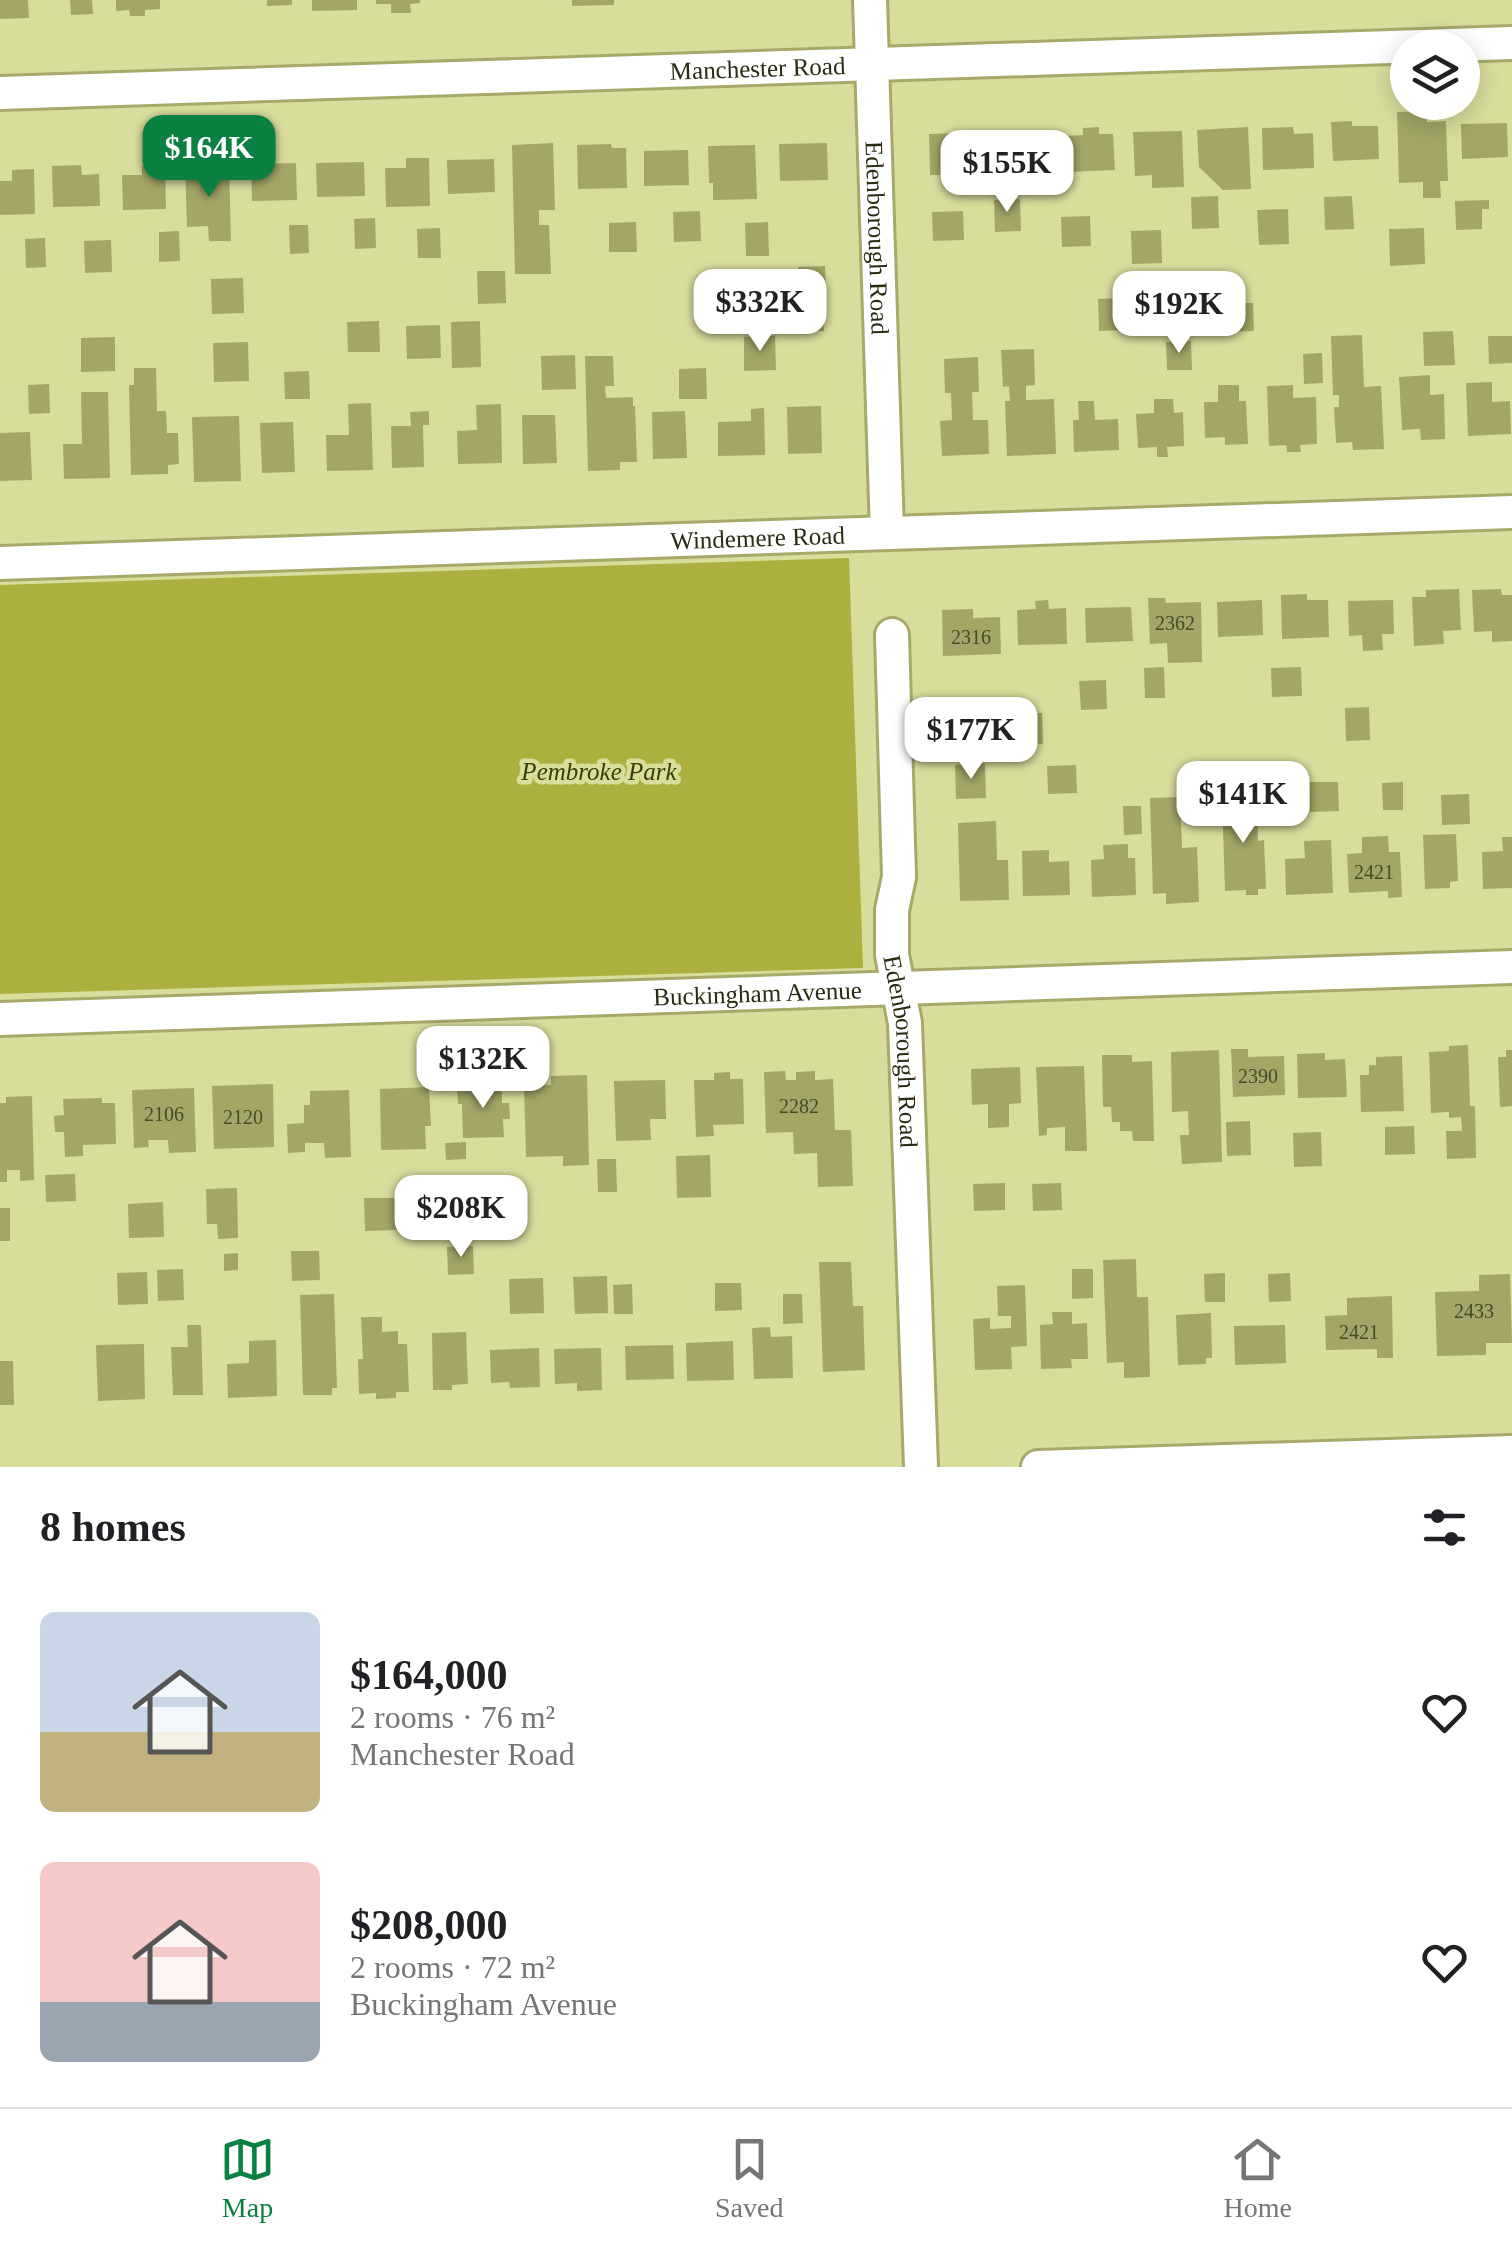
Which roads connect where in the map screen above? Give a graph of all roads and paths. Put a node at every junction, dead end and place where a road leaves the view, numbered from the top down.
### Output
1 (870, 0) edge
2 (1512, 44) edge
3 (872, 65) junction
4 (0, 93) edge
5 (1512, 512) edge
6 (887, 533) junction
7 (0, 563) edge
8 (892, 636) dead end
9 (1512, 968) edge
10 (900, 989) junction
11 (0, 1020) edge
12 (1512, 1452) edge
13 (921, 1467) edge
14 (1038, 1467) edge

1 - 3 street, Edenborough Road
2 - 3 street, Manchester Road
3 - 4 street, Manchester Road
3 - 6 street, Edenborough Road
5 - 6 street, Windemere Road
6 - 7 street, Windemere Road
8 - 10 street, Edenborough Road
9 - 10 street, Buckingham Avenue
10 - 11 street, Buckingham Avenue
10 - 13 street, Edenborough Road
12 - 14 street

